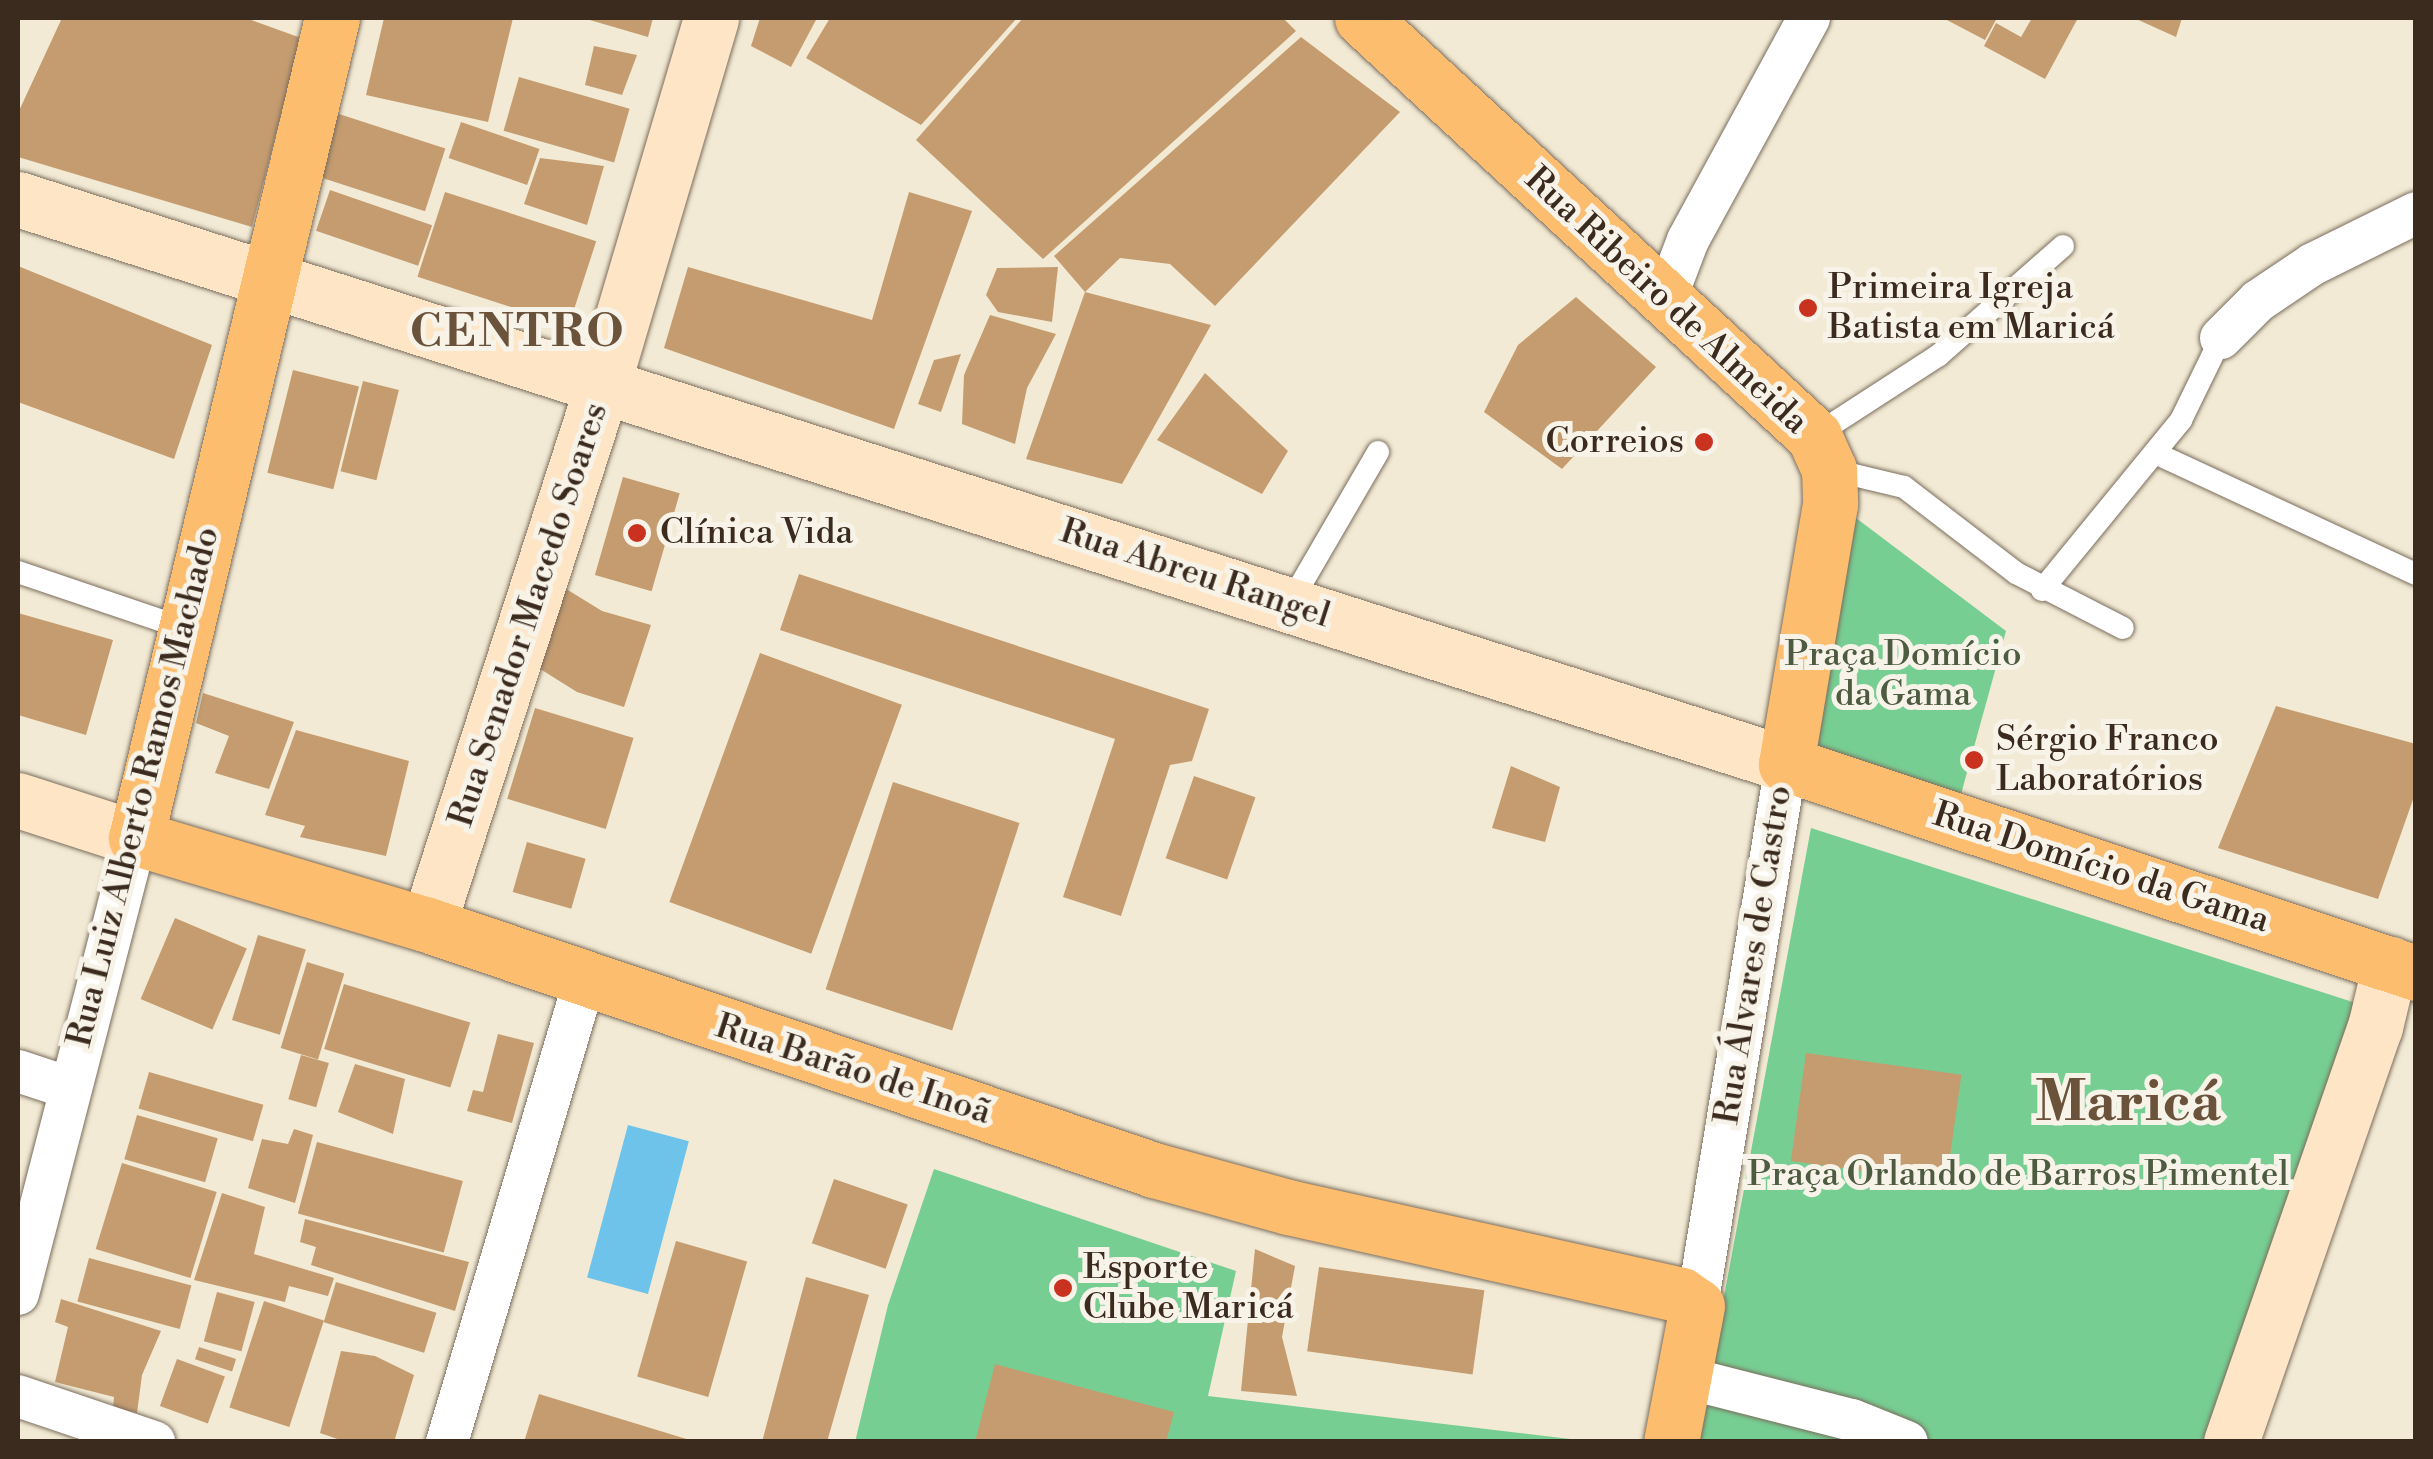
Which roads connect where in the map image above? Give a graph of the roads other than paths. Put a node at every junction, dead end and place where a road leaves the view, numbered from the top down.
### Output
1 (332, 18) edge
2 (711, 18) edge
3 (1362, 18) edge
4 (1809, 18) edge
5 (18, 199) edge
6 (2416, 212) edge
7 (2063, 246) dead end
8 (274, 281) junction
9 (1666, 295) junction
10 (2222, 338) joint
11 (602, 390) junction
12 (1378, 452) dead end
13 (1822, 452) junction
14 (2155, 453) junction
15 (18, 572) edge
16 (2416, 574) edge
17 (2042, 590) junction
18 (1289, 605) junction
19 (183, 628) junction
20 (2123, 628) dead end
21 (1786, 764) junction
22 (18, 800) edge
23 (136, 838) junction
24 (428, 924) junction
25 (2402, 968) edge
26 (585, 980) junction
27 (18, 1071) edge
28 (68, 1088) junction
29 (18, 1294) edge
30 (1696, 1306) junction
31 (1683, 1377) junction
32 (18, 1396) edge
33 (154, 1442) edge
34 (446, 1442) edge
35 (1672, 1442) edge
36 (1906, 1442) edge
37 (2230, 1442) edge

1 - 8 main road, Rua Luiz Alberto Ramos Machado
2 - 11 main road, Rua Senador Macedo Soares
3 - 9 main road, Rua Ribeiro de Almeida
4 - 9 street
5 - 8 main road, Rua Abreu Rangel
6 - 10 street
7 - 13 lane
8 - 11 main road, Rua Abreu Rangel
8 - 19 main road, Rua Luiz Alberto Ramos Machado
9 - 13 main road, Rua Ribeiro de Almeida
10 - 14 lane
11 - 18 main road, Rua Abreu Rangel
11 - 24 main road, Rua Senador Macedo Soares
12 - 18 lane
13 - 17 lane
13 - 21 main road, Rua Ribeiro de Almeida
14 - 16 lane
14 - 17 lane
15 - 19 lane
17 - 20 lane
18 - 21 main road, Rua Abreu Rangel
19 - 23 main road, Rua Luiz Alberto Ramos Machado
21 - 25 main road, Rua Domício da Gama
21 - 30 street, Rua Álvares de Castro
22 - 23 main road, Rua Barão de Inoã
23 - 24 main road, Rua Barão de Inoã
23 - 28 street, Rua Luiz Alberto Ramos Machado
24 - 26 main road, Rua Barão de Inoã
25 - 37 main road
26 - 30 main road, Rua Barão de Inoã
26 - 34 street
27 - 28 street
28 - 29 street, Rua Luiz Alberto Ramos Machado
30 - 31 main road, Rua Álvares de Castro
31 - 35 main road, Rua Álvares de Castro
31 - 36 street
32 - 33 street

